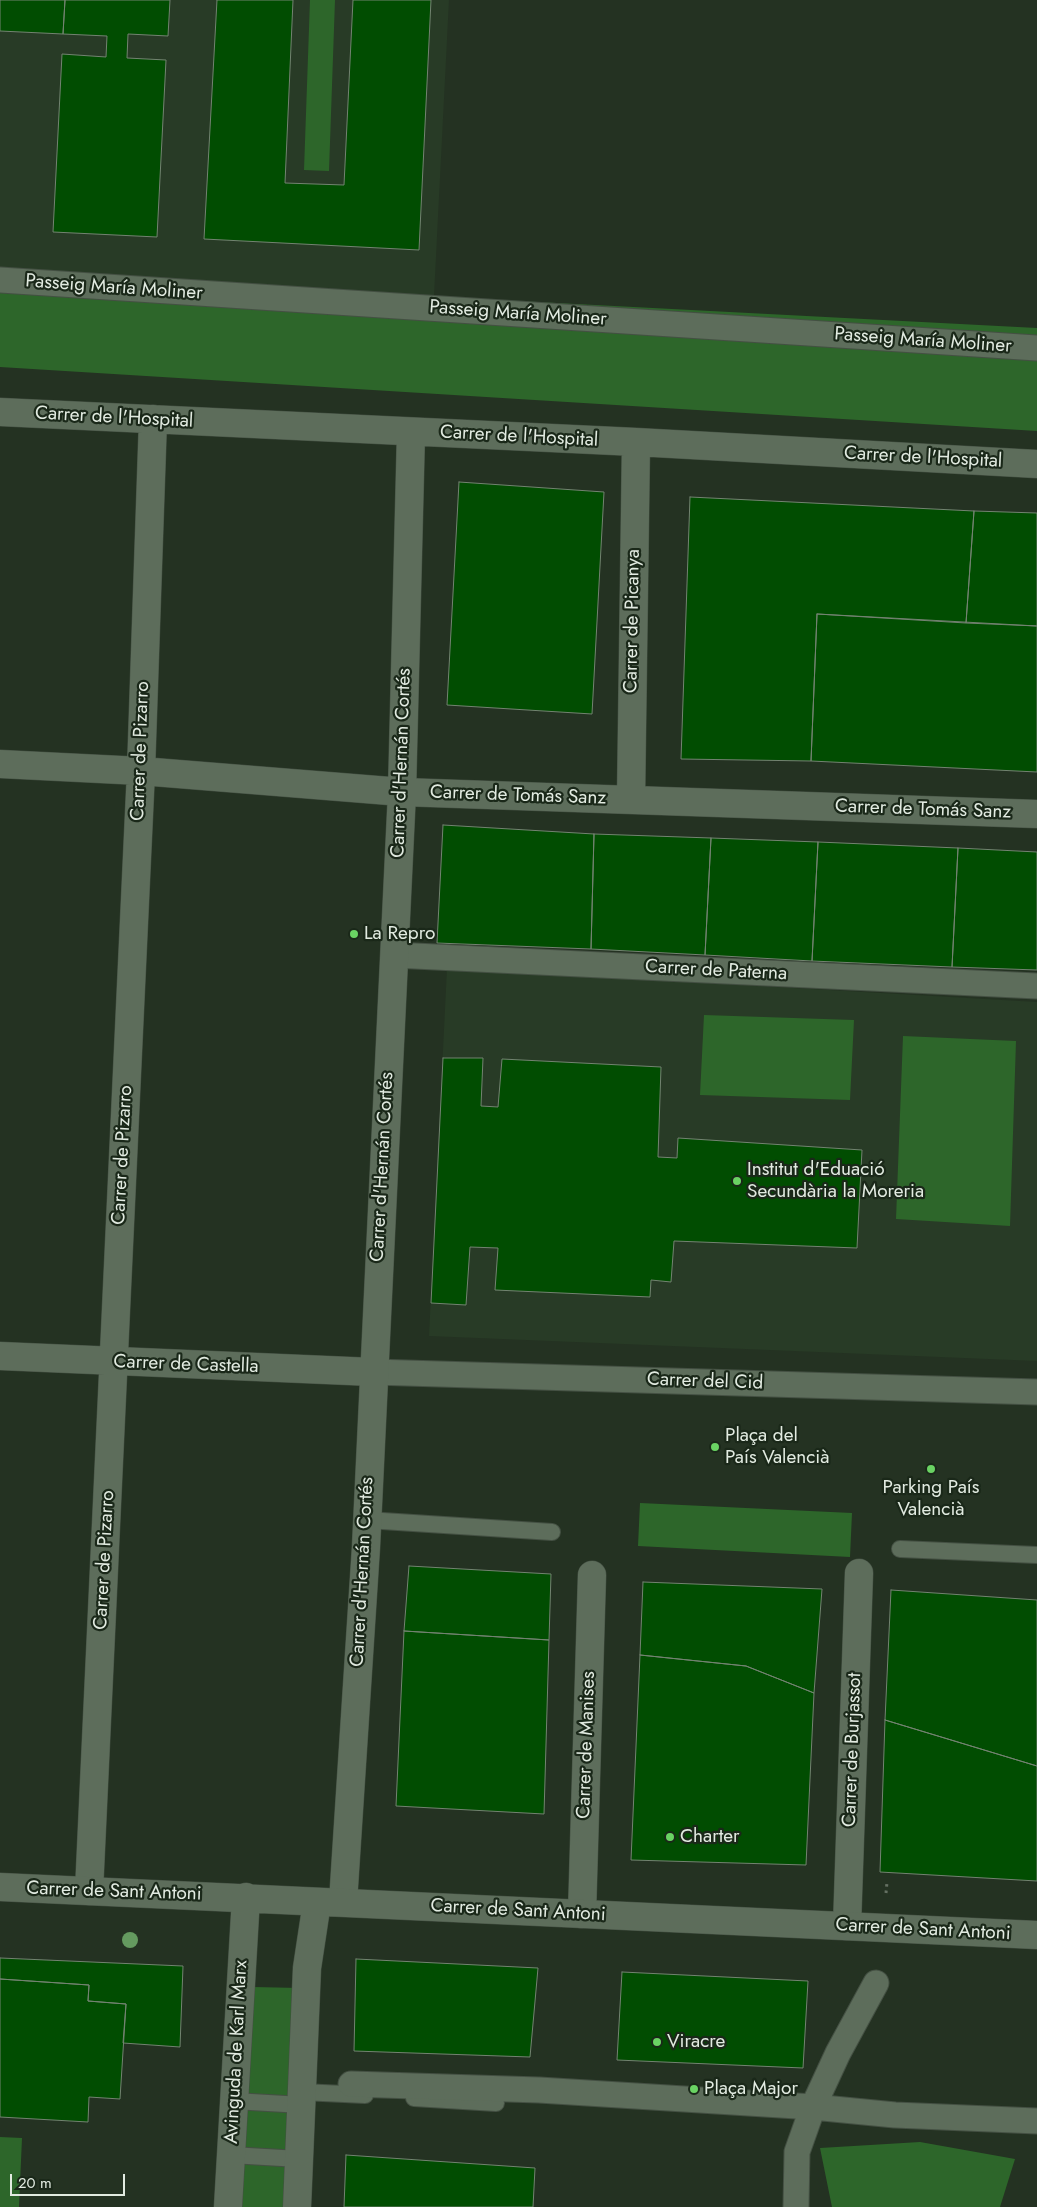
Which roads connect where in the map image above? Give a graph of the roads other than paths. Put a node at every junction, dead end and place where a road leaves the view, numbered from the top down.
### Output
1 (0, 280) edge
2 (1037, 348) edge
3 (0, 412) edge
4 (152, 419) junction
5 (411, 432) junction
6 (636, 442) junction
7 (1037, 464) edge
8 (0, 764) edge
9 (141, 771) junction
10 (402, 792) junction
11 (631, 799) junction
12 (1037, 814) edge
13 (394, 955) junction
14 (1037, 986) edge
15 (0, 1356) edge
16 (114, 1362) junction
17 (373, 1372) junction
18 (1037, 1392) edge
19 (367, 1520) junction
20 (552, 1532) dead end
21 (900, 1549) dead end
22 (1037, 1555) edge
23 (859, 1573) dead end
24 (592, 1575) dead end
25 (0, 1886) edge
26 (89, 1891) junction
27 (246, 1897) junction
28 (330, 1902) junction
29 (582, 1914) junction
30 (847, 1926) junction
31 (1037, 1935) edge
32 (876, 1983) dead end
33 (351, 2084) dead end
34 (302, 2099) junction
35 (234, 2101) junction
36 (496, 2102) dead end
37 (813, 2107) junction
38 (1037, 2121) edge
39 (231, 2155) junction
40 (299, 2159) junction
41 (228, 2207) edge
42 (297, 2207) edge
43 (796, 2207) edge

1 - 2 street, Passeig María Moliner
3 - 4 street, Carrer de l'Hospital
4 - 5 street, Carrer de l'Hospital
4 - 9 street, Carrer de Pizarro
5 - 6 street, Carrer de l'Hospital
5 - 10 street, Carrer d'Hernán Cortés
6 - 7 street, Carrer de l'Hospital
6 - 11 street, Carrer de Picanya
8 - 9 street, Carrer de Tomás Sanz
9 - 10 street, Carrer de Tomás Sanz
9 - 16 street, Carrer de Pizarro
10 - 11 street, Carrer de Tomás Sanz
10 - 13 street, Carrer d'Hernán Cortés
11 - 12 street, Carrer de Tomás Sanz
13 - 14 street, Carrer de Paterna
13 - 17 street, Carrer d'Hernán Cortés
15 - 16 street, Carrer de Castella
16 - 17 street, Carrer de Castella
16 - 26 street, Carrer de Pizarro
17 - 18 street, Carrer del Cid
17 - 19 street, Carrer d'Hernán Cortés
19 - 20 lane
19 - 28 street, Carrer d'Hernán Cortés
21 - 22 lane
23 - 30 street, Carrer de Burjassot
24 - 29 street, Carrer de Manises
25 - 26 street, Carrer de Sant Antoni
26 - 27 street, Carrer de Sant Antoni
27 - 28 street, Carrer de Sant Antoni
27 - 35 street, Avinguda de Karl Marx
28 - 29 street, Carrer de Sant Antoni
28 - 34 street
29 - 30 street, Carrer de Sant Antoni
30 - 31 street, Carrer de Sant Antoni
32 - 37 street
33 - 37 street
34 - 35 lane
34 - 36 lane
34 - 40 street
35 - 39 street, Avinguda de Karl Marx
37 - 38 street
37 - 43 street
39 - 40 lane
39 - 41 street, Avinguda de Karl Marx
40 - 42 street

